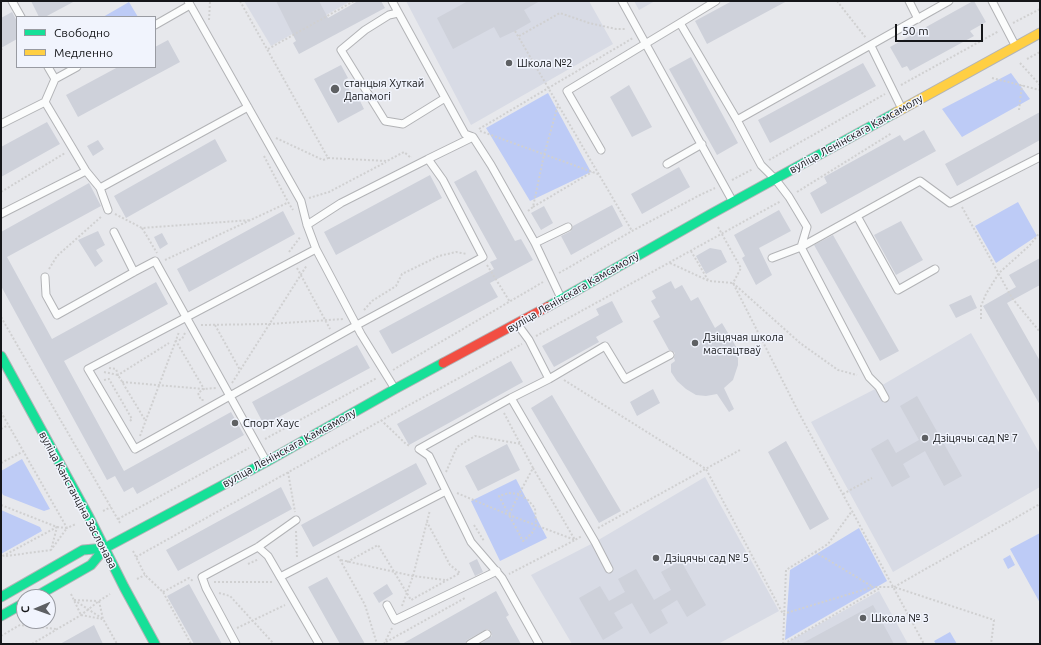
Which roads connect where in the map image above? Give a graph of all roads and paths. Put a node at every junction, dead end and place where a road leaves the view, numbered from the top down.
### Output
1 (12, 1) edge
2 (240, 1) edge
3 (354, 1) edge
4 (392, 1) edge
5 (622, 1) edge
6 (716, 1) edge
7 (837, 1) edge
8 (909, 1) edge
9 (992, 1) edge
10 (946, 2) edge
11 (189, 3) edge
12 (1040, 9) edge
13 (398, 13) junction
14 (20, 16) edge
15 (918, 19) junction
16 (680, 23) junction
17 (156, 24) edge
18 (1006, 27) junction
19 (515, 31) dead end
20 (639, 32) junction
21 (1040, 34) edge
22 (519, 36) junction
23 (646, 44) junction
24 (871, 46) junction
25 (3, 47) dead end
26 (1016, 47) junction
27 (268, 49) junction
28 (1, 50) edge
29 (1040, 52) edge
30 (1027, 59) dead end
31 (1013, 66) dead end
32 (49, 68) edge
33 (75, 68) edge
34 (999, 74) dead end
35 (992, 78) junction
36 (55, 79) junction
37 (986, 81) dead end
38 (1022, 85) junction
39 (1040, 85) edge
40 (549, 88) junction
41 (894, 89) junction
42 (1040, 90) edge
43 (444, 98) junction
44 (45, 102) junction
45 (558, 104) junction
46 (248, 107) junction
47 (902, 109) junction
48 (1019, 110) dead end
49 (737, 120) junction
50 (1, 124) edge
51 (898, 130) dead end
52 (262, 132) junction
53 (473, 137) junction
54 (702, 144) junction
55 (73, 148) junction
56 (601, 150) dead end
57 (262, 153) dead end
58 (544, 155) junction
59 (418, 157) dead end
60 (1040, 157) edge
61 (328, 158) junction
62 (428, 159) junction
63 (387, 161) junction
64 (667, 164) dead end
65 (761, 165) junction
66 (86, 170) junction
67 (593, 172) junction
68 (598, 174) junction
69 (776, 180) junction
70 (724, 184) junction
71 (100, 188) junction
72 (1, 192) edge
73 (789, 197) junction
74 (957, 199) junction
75 (301, 201) junction
76 (288, 202) junction
77 (733, 202) junction
78 (533, 207) junction
79 (108, 210) junction
80 (294, 211) dead end
81 (1, 214) edge
82 (520, 216) junction
83 (857, 216) junction
84 (252, 220) junction
85 (307, 225) junction
86 (568, 227) dead end
87 (142, 228) junction
88 (300, 229) dead end
89 (632, 231) junction
90 (114, 232) dead end
91 (1040, 232) edge
92 (722, 234) junction
93 (536, 243) junction
94 (801, 247) junction
95 (316, 249) junction
96 (290, 251) junction
97 (691, 251) junction
98 (284, 254) dead end
99 (307, 254) junction
100 (483, 257) junction
101 (772, 258) dead end
102 (294, 261) junction
103 (160, 263) junction
104 (670, 263) junction
105 (935, 269) dead end
106 (134, 272) junction
107 (999, 273) junction
108 (300, 276) junction
109 (45, 278) joint
110 (552, 278) junction
111 (709, 280) junction
112 (733, 283) junction
113 (562, 299) junction
114 (510, 302) junction
115 (1, 317) edge
116 (186, 317) junction
117 (981, 319) dead end
118 (325, 320) junction
119 (355, 321) junction
120 (270, 324) junction
121 (517, 324) junction
122 (191, 325) junction
123 (215, 325) junction
124 (173, 329) dead end
125 (180, 330) junction
126 (1040, 331) edge
127 (335, 337) junction
128 (529, 340) junction
129 (176, 341) junction
130 (174, 345) junction
131 (670, 355) dead end
132 (1, 356) edge
133 (108, 368) dead end
134 (88, 369) junction
135 (240, 370) junction
136 (386, 373) junction
137 (118, 375) junction
138 (557, 375) junction
139 (869, 377) junction
140 (550, 379) junction
141 (100, 380) dead end
142 (122, 382) junction
143 (159, 386) junction
144 (225, 388) junction
145 (204, 389) junction
146 (213, 389) junction
147 (395, 389) junction
148 (213, 394) dead end
149 (229, 396) junction
150 (511, 398) junction
151 (885, 398) dead end
152 (206, 400) dead end
153 (500, 405) junction
154 (1, 412) edge
155 (381, 420) junction
156 (145, 422) junction
157 (8, 425) junction
158 (125, 426) dead end
159 (147, 427) dead end
160 (1, 429) edge
161 (143, 437) dead end
162 (257, 444) junction
163 (521, 444) junction
164 (419, 449) junction
165 (740, 450) dead end
166 (24, 451) junction
167 (266, 462) junction
168 (1, 463) edge
169 (533, 468) junction
170 (706, 469) junction
171 (446, 473) dead end
172 (872, 478) dead end
173 (446, 491) junction
174 (519, 494) junction
175 (843, 494) junction
176 (433, 497) junction
177 (458, 498) dead end
178 (1040, 504) edge
179 (1, 506) edge
180 (852, 510) junction
181 (508, 515) junction
182 (296, 520) dead end
183 (427, 522) junction
184 (473, 523) dead end
185 (536, 525) junction
186 (56, 527) junction
187 (67, 528) junction
188 (589, 532) junction
189 (575, 540) junction
190 (484, 541) dead end
191 (258, 547) junction
192 (105, 548) junction
193 (51, 550) junction
194 (815, 552) junction
195 (4, 556) junction
196 (1, 557) edge
197 (347, 562) junction
198 (505, 569) dead end
199 (610, 569) dead end
200 (496, 571) junction
201 (395, 572) junction
202 (413, 576) junction
203 (281, 579) junction
204 (65, 580) junction
205 (447, 580) junction
206 (213, 582) dead end
207 (873, 587) junction
208 (881, 587) junction
209 (894, 587) junction
210 (49, 589) edge
211 (407, 593) junction
212 (470, 595) dead end
213 (1, 597) edge
214 (74, 600) junction
215 (294, 600) junction
216 (99, 601) junction
217 (387, 605) dead end
218 (16, 608) edge
219 (88, 609) junction
220 (783, 614) junction
221 (81, 615) junction
222 (1, 616) edge
223 (103, 619) junction
224 (58, 629) junction
225 (229, 631) junction
226 (487, 634) dead end
227 (1, 636) edge
228 (386, 642) dead end
229 (32, 644) edge
230 (117, 644) edge
231 (155, 644) edge
232 (191, 644) edge
233 (236, 644) edge
234 (319, 644) edge
235 (376, 644) edge
236 (470, 644) edge
237 (539, 644) edge
238 (783, 644) edge
239 (924, 644) edge
240 (991, 644) edge

1 - 14 lane
2 - 27 path
3 - 27 path
4 - 13 lane
5 - 20 lane
6 - 16 lane
7 - 24 path
8 - 15 lane
9 - 18 lane
10 - 15 lane
11 - 17 lane
11 - 46 lane
12 - 18 path
13 - 43 lane
13 - 43 lane
15 - 24 lane
16 - 23 lane
16 - 49 lane
18 - 26 lane
18 - 41 path
19 - 22 path
20 - 22 path
20 - 23 lane
20 - 40 path
21 - 26 main road, вуліца Ленінскага Камсамолу
22 - 40 path
23 - 54 lane
23 - 56 lane
24 - 41 lane
24 - 49 lane
25 - 28 path
26 - 47 main road, вуліца Ленінскага Камсамолу
27 - 61 path
29 - 30 path
31 - 39 path
32 - 36 lane
33 - 36 lane
34 - 35 path
35 - 37 path
35 - 38 path
36 - 44 lane
38 - 42 path
38 - 48 path
40 - 45 path
40 - 58 path
41 - 47 lane
41 - 65 path
43 - 53 lane
44 - 50 lane
44 - 55 lane
45 - 58 path
45 - 68 path
46 - 52 lane
46 - 71 lane
47 - 69 main road, вуліца Ленінскага Камсамолу
49 - 65 lane
51 - 73 path
52 - 61 path
52 - 75 lane
53 - 62 lane
53 - 82 lane
54 - 64 lane
54 - 70 lane
55 - 66 lane
55 - 72 path
57 - 76 path
58 - 67 path
58 - 78 path
59 - 63 path
60 - 74 lane
61 - 63 path
62 - 85 lane
62 - 100 lane
63 - 75 path
65 - 69 lane
65 - 70 path
66 - 71 lane
66 - 81 lane
67 - 68 path
67 - 78 path
68 - 89 path
69 - 73 lane
69 - 77 main road, вуліца Ленінскага Камсамолу
70 - 77 lane
70 - 89 path
71 - 79 lane
73 - 92 path
73 - 94 lane
74 - 83 lane
74 - 107 path
75 - 76 path
75 - 85 lane
76 - 80 path
76 - 84 path
77 - 113 main road, вуліца Ленінскага Камсамолу
78 - 82 path
79 - 87 path
79 - 109 path
82 - 93 lane
83 - 94 lane
83 - 105 lane
84 - 87 path
84 - 103 path
85 - 95 lane
86 - 93 lane
87 - 103 path
88 - 96 path
89 - 110 path
90 - 106 lane
91 - 107 path
92 - 97 path
92 - 112 path
93 - 110 lane
94 - 101 lane
94 - 139 lane
95 - 99 lane
95 - 119 lane
96 - 98 path
96 - 102 path
97 - 104 path
97 - 111 path
99 - 102 lane
99 - 108 path
100 - 114 path
100 - 119 lane
100 - 119 path
102 - 108 path
102 - 116 lane
103 - 106 lane
103 - 116 lane
104 - 111 path
104 - 128 path
106 - 109 lane
107 - 117 path
107 - 126 path
108 - 118 path
108 - 120 path
110 - 113 lane
110 - 114 path
111 - 112 path
112 - 139 path
112 - 175 path
113 - 121 main road, вуліца Ленінскага Камсамолу
114 - 136 path
115 - 162 path
116 - 122 lane
116 - 134 lane
118 - 119 path
118 - 120 path
118 - 127 path
119 - 127 lane
119 - 136 lane
120 - 123 path
120 - 135 path
121 - 128 lane
121 - 147 main road, вуліца Ленінскага Камсамолу
122 - 123 path
122 - 144 lane
123 - 135 path
124 - 125 path
125 - 129 path
125 - 129 path
127 - 149 lane
128 - 140 lane
128 - 155 path
129 - 130 path
129 - 145 path
130 - 137 path
130 - 143 path
131 - 138 lane
132 - 192 main road, вуліца Канстанціна Заслонава
133 - 137 path
134 - 137 path
134 - 149 lane
135 - 144 path
136 - 147 lane
136 - 162 path
137 - 142 path
138 - 140 lane
138 - 170 path
139 - 151 lane
140 - 150 lane
141 - 158 path
142 - 143 path
142 - 156 path
143 - 145 path
143 - 156 path
144 - 146 path
144 - 149 lane
145 - 146 path
145 - 152 path
146 - 148 path
147 - 167 main road, вуліца Ленінскага Камсамолу
149 - 162 lane
150 - 153 lane
150 - 188 lane
153 - 163 path
153 - 164 lane
154 - 157 path
155 - 164 path
155 - 232 path
156 - 159 path
156 - 161 path
157 - 160 path
157 - 166 path
162 - 167 lane
163 - 169 path
163 - 171 path
164 - 173 lane
165 - 170 path
166 - 168 path
166 - 187 path
167 - 192 main road, вуліца Ленінскага Камсамолу
169 - 174 path
169 - 189 path
170 - 188 path
170 - 220 path
172 - 175 path
173 - 176 lane
173 - 200 lane
174 - 181 path
174 - 181 path
174 - 185 path
175 - 180 path
176 - 183 path
176 - 203 lane
177 - 181 path
178 - 209 path
179 - 186 path
180 - 194 path
180 - 209 path
181 - 185 path
181 - 185 path
182 - 191 lane
183 - 202 path
183 - 205 path
184 - 190 path
185 - 189 path
186 - 187 path
186 - 193 path
186 - 195 path
187 - 193 path
188 - 189 path
188 - 199 lane
189 - 198 path
191 - 203 lane
191 - 225 lane
192 - 204 main road, вуліца Ленінскага Камсамолу
192 - 213 main road, вуліца Ленінскага Камсамолу
192 - 231 main road, вуліца Канстанціна Заслонава
193 - 195 path
194 - 207 path
194 - 220 path
195 - 196 path
197 - 201 path
197 - 201 path
197 - 235 path
200 - 217 lane
200 - 237 lane
201 - 202 path
201 - 211 path
202 - 205 path
202 - 211 path
203 - 206 path
203 - 215 lane
204 - 210 main road, вуліца Ленінскага Камсамолу
204 - 214 path
205 - 211 path
207 - 208 path
207 - 220 path
208 - 209 path
208 - 238 path
209 - 239 path
209 - 240 path
212 - 228 path
214 - 216 path
214 - 219 path
214 - 221 path
215 - 225 path
215 - 234 lane
216 - 219 path
216 - 223 path
218 - 222 main road
219 - 221 path
219 - 223 path
220 - 238 path
221 - 223 path
221 - 224 path
223 - 230 path
224 - 227 path
224 - 229 path
225 - 233 lane
226 - 236 lane

